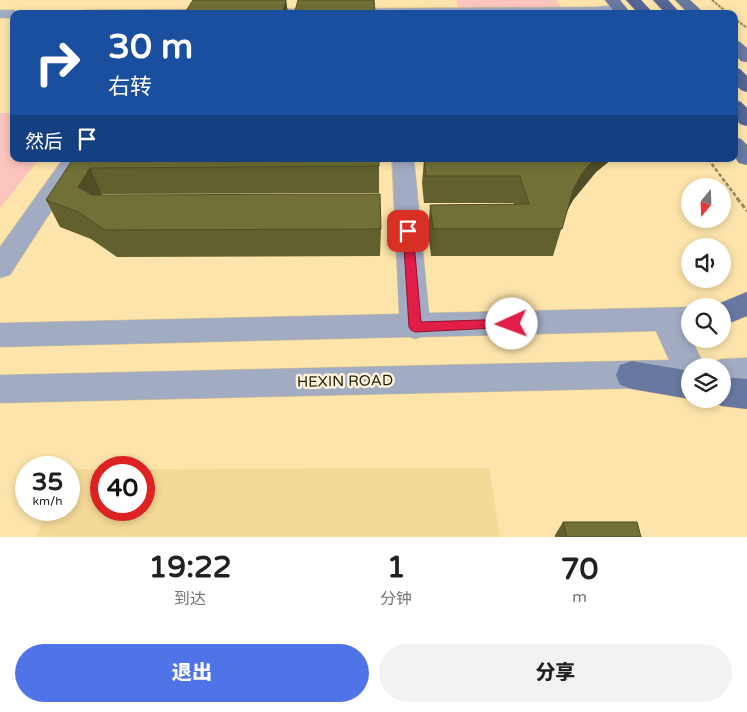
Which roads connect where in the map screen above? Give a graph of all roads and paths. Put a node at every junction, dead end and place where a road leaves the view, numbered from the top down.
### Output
1 (633, 0) edge
2 (660, 0) edge
3 (682, 0) edge
4 (712, 0) edge
5 (447, 6) edge
6 (619, 7) edge
7 (410, 10) edge
8 (546, 10) edge
9 (605, 10) edge
10 (642, 10) edge
11 (670, 10) edge
12 (693, 10) edge
13 (724, 10) edge
14 (738, 77) edge
15 (747, 86) edge
16 (738, 110) edge
17 (747, 120) edge
18 (738, 148) edge
19 (747, 158) edge
20 (72, 162) edge
21 (402, 162) edge
22 (710, 162) edge
23 (747, 211) edge
24 (0, 268) edge
25 (747, 303) edge
26 (731, 311) edge
27 (731, 317) edge
28 (747, 318) edge
29 (678, 320) edge
30 (415, 327) junction
31 (0, 335) edge
32 (687, 358) edge
33 (747, 372) edge
34 (681, 373) edge
35 (731, 373) edge
36 (632, 375) junction
37 (681, 383) edge
38 (0, 390) edge
39 (731, 392) edge
40 (747, 394) edge

1 - 10 highway
2 - 11 highway
3 - 12 main road
4 - 13 path
5 - 7 street
5 - 8 street
6 - 9 street
14 - 15 highway
16 - 17 highway
18 - 19 main road
20 - 24 street
21 - 30 street
22 - 23 path
25 - 26 main road
27 - 28 street
29 - 30 street
29 - 32 street
30 - 31 street
33 - 35 street
34 - 36 street, HEXIN ROAD
36 - 37 main road
36 - 38 street, HEXIN ROAD
39 - 40 main road

